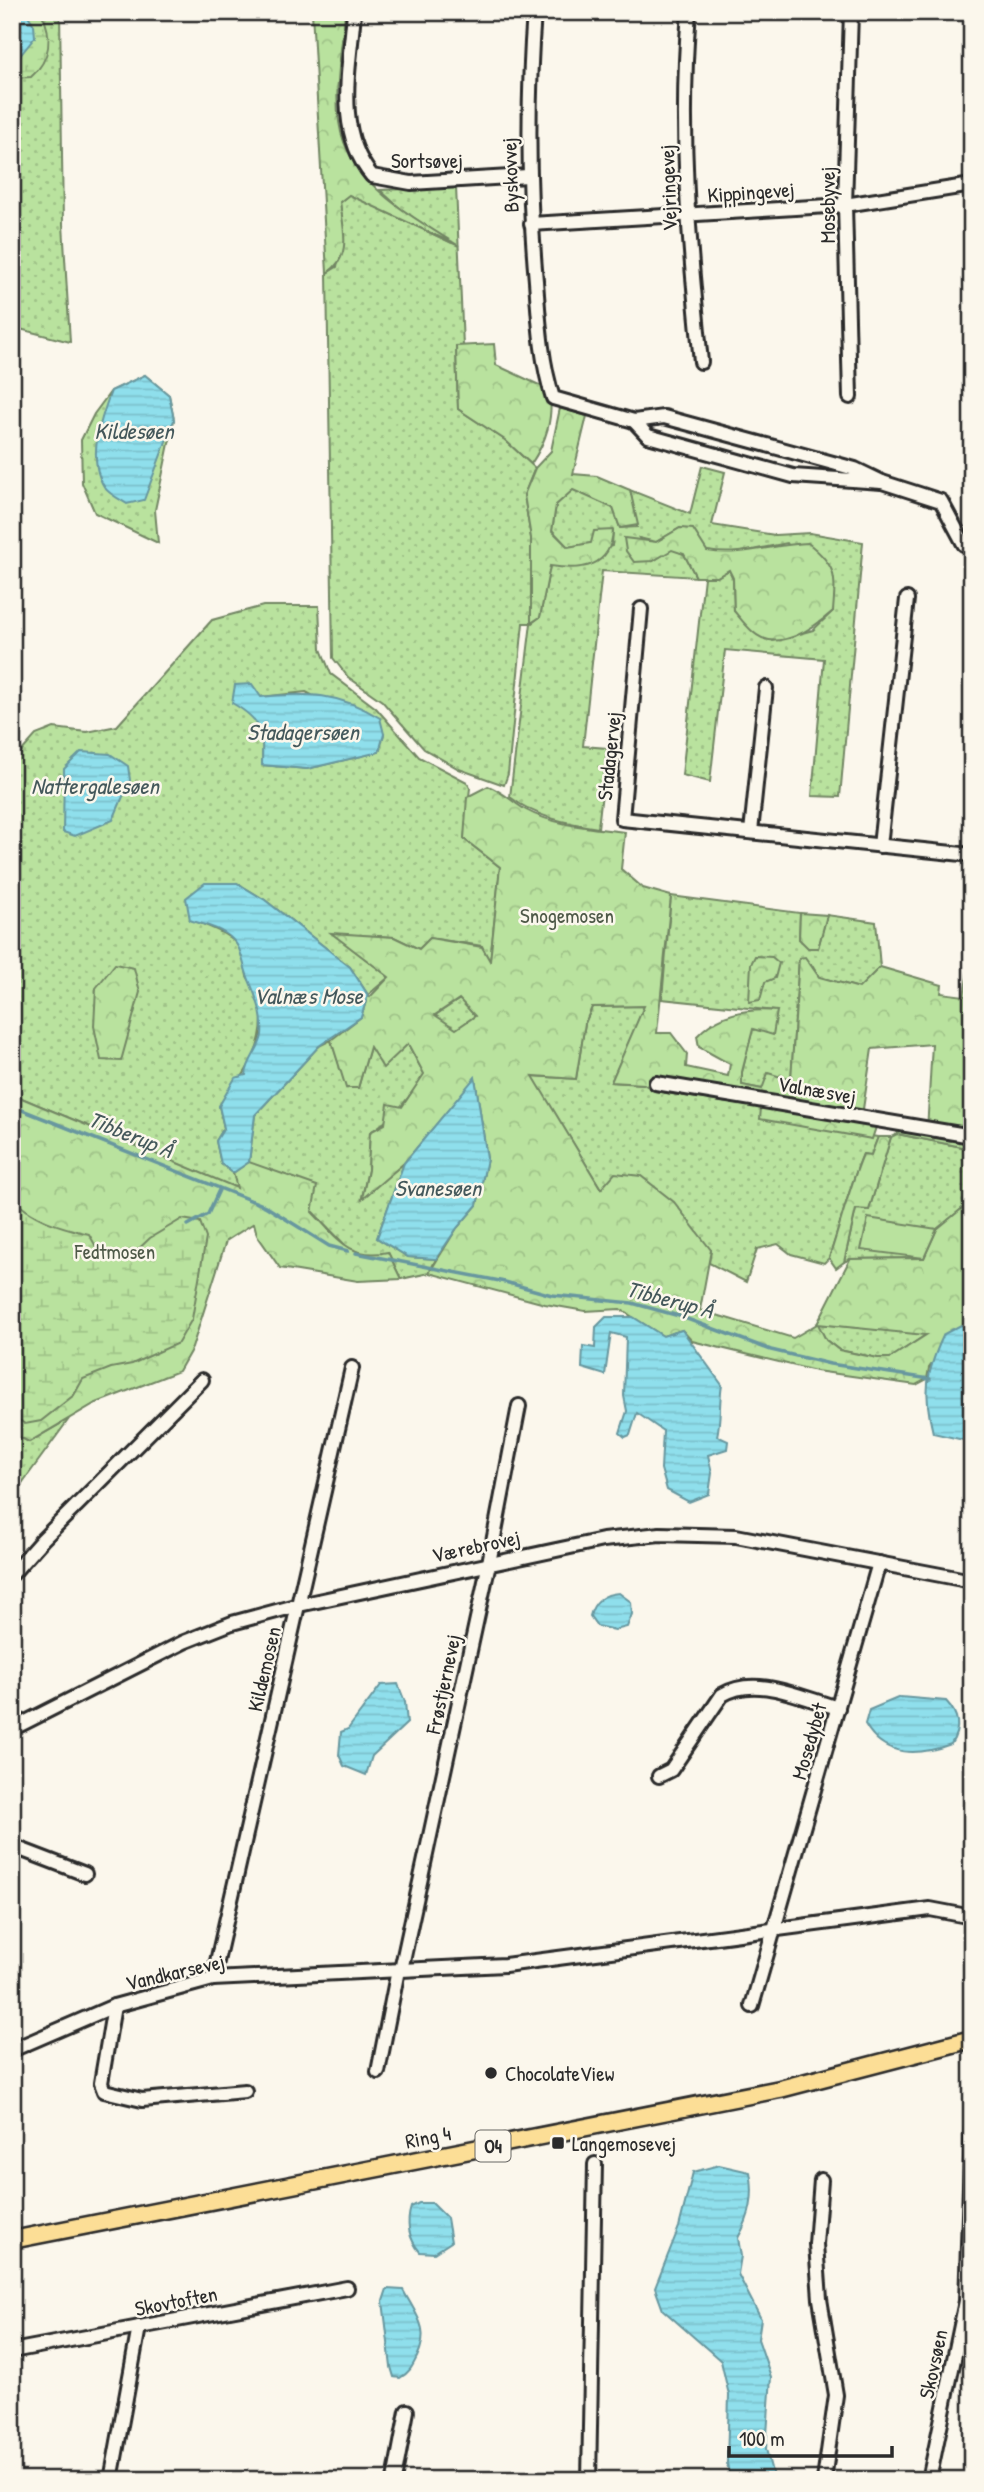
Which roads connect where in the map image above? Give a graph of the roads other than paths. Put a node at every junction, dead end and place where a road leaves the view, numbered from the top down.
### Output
1 (354, 12) edge
2 (534, 12) edge
3 (689, 12) edge
4 (850, 12) edge
5 (528, 176) junction
6 (972, 184) edge
7 (845, 205) junction
8 (686, 215) junction
9 (531, 224) junction
10 (701, 362) dead end
11 (850, 397) dead end
12 (634, 421) junction
13 (882, 482) junction
14 (972, 544) edge
15 (907, 598) dead end
16 (641, 609) dead end
17 (766, 688) dead end
18 (751, 832) junction
19 (880, 846) junction
20 (972, 855) edge
21 (656, 1083) dead end
22 (972, 1136) edge
23 (352, 1368) dead end
24 (202, 1380) dead end
25 (519, 1406) dead end
26 (489, 1563) junction
27 (879, 1563) junction
28 (12, 1574) edge
29 (972, 1581) edge
30 (299, 1605) junction
31 (838, 1708) junction
32 (12, 1729) edge
33 (659, 1776) dead end
34 (12, 1846) edge
35 (85, 1874) dead end
36 (972, 1917) edge
37 (775, 1928) junction
38 (399, 1970) junction
39 (213, 1979) junction
40 (114, 2006) junction
41 (752, 2006) dead end
42 (972, 2039) edge
43 (12, 2050) edge
44 (378, 2073) dead end
45 (245, 2091) dead end
46 (972, 2129) edge
47 (595, 2164) dead end
48 (821, 2180) dead end
49 (12, 2240) edge
50 (347, 2288) dead end
51 (139, 2327) junction
52 (12, 2351) edge
53 (407, 2411) dead end
54 (111, 2480) edge
55 (394, 2480) edge
56 (589, 2480) edge
57 (824, 2480) edge
58 (929, 2480) edge

1 - 5 street, Sortsøvej
2 - 5 street, Byskovvej
3 - 8 street, Vejringevej
4 - 7 street, Mosebyvej
5 - 9 street, Byskovvej
6 - 7 street, Kippingevej
7 - 8 street, Kippingevej
7 - 11 street, Mosebyvej
8 - 9 street, Kippingevej
8 - 10 street, Vejringevej
9 - 12 street, Byskovvej
12 - 13 street
12 - 13 street
13 - 14 street
15 - 19 street
16 - 18 street, Stadagervej
17 - 18 street
18 - 19 street, Stadagervej
19 - 20 street, Stadagervej
21 - 22 street, Valnæsvej
23 - 30 street, Kildemosen
24 - 28 street
25 - 26 street, Frøstjernevej
26 - 27 street, Værebrovej
26 - 30 street, Værebrovej
26 - 38 street, Frøstjernevej
27 - 29 street, Værebrovej
27 - 31 street, Mosedybet
30 - 32 street, Værebrovej
30 - 39 street, Kildemosen
31 - 33 street
31 - 37 street, Mosedybet
34 - 35 street
36 - 37 street, Vandkarsevej
37 - 38 street, Vandkarsevej
37 - 41 street
38 - 39 street, Vandkarsevej
38 - 44 street
39 - 40 street, Vandkarsevej
40 - 43 street, Vandkarsevej
40 - 45 street
42 - 49 main road, Ring 4 / O4
46 - 58 street, Skovsøen
47 - 56 street
48 - 57 street
50 - 51 street, Skovtoften
51 - 52 street, Skovtoften
51 - 54 street
53 - 55 street

